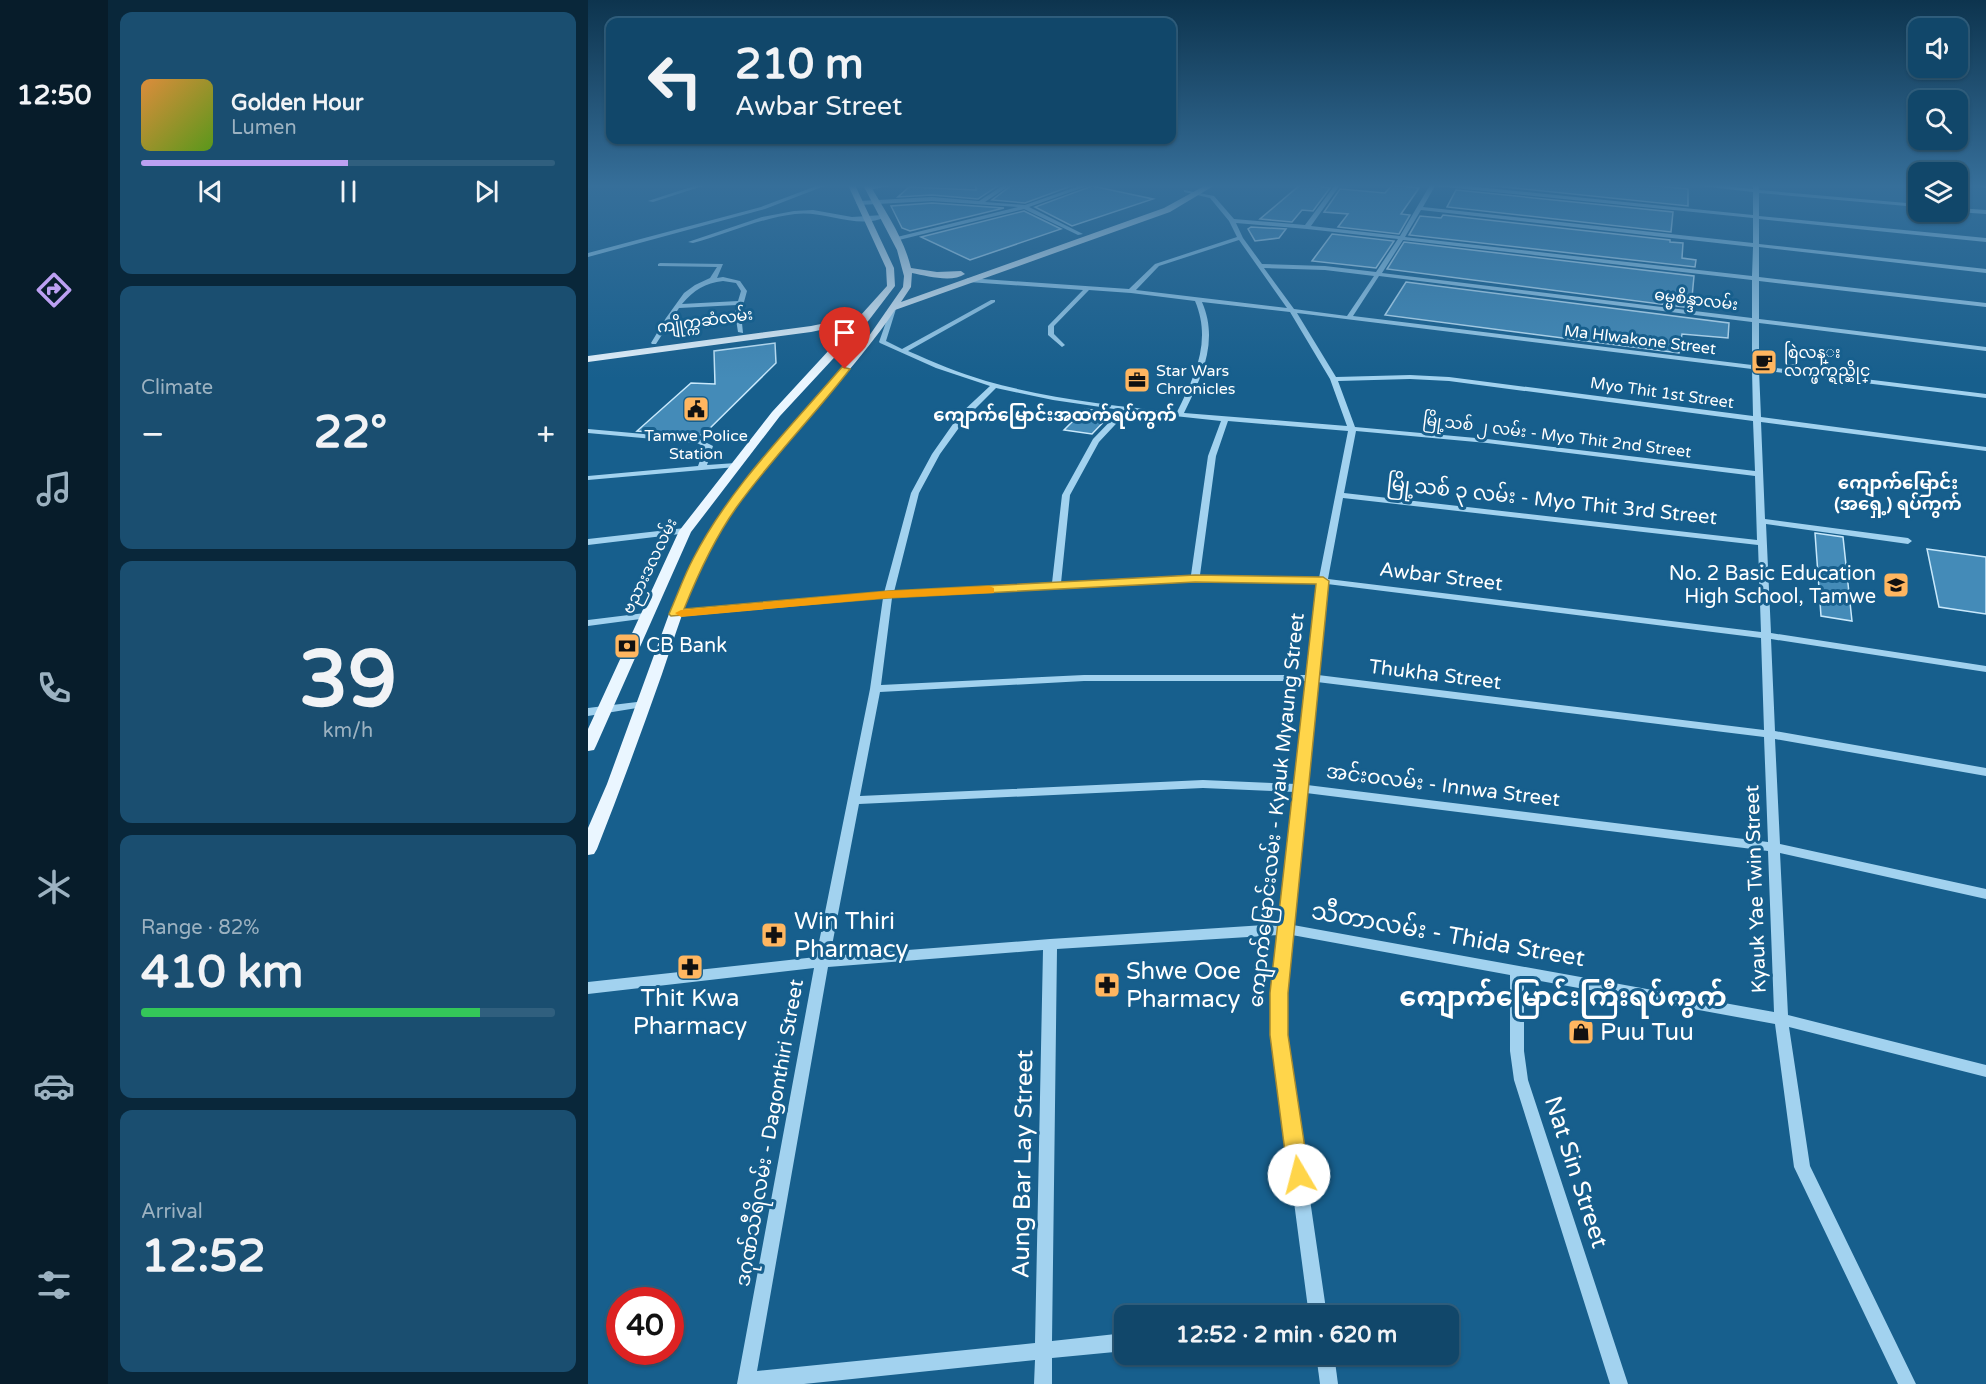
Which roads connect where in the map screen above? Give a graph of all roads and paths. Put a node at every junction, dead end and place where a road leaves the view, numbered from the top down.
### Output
1 (608, 250) edge
2 (880, 250) edge
3 (900, 250) edge
4 (1038, 250) edge
5 (1048, 250) edge
6 (1204, 250) edge
7 (1248, 250) edge
8 (1394, 250) edge
9 (1495, 250) edge
10 (1756, 250) edge
11 (1781, 250) edge
12 (588, 255) edge
13 (660, 265) dead end
14 (1260, 266) junction
15 (908, 270) junction
16 (1986, 271) edge
17 (1377, 274) junction
18 (964, 277) junction
19 (713, 279) junction
20 (1756, 279) junction
21 (1088, 288) junction
22 (1131, 291) junction
23 (900, 298) junction
24 (1198, 300) junction
25 (993, 301) dead end
26 (741, 303) junction
27 (1986, 305) edge
28 (677, 306) junction
29 (875, 306) junction
30 (893, 309) junction
31 (1291, 311) junction
32 (1349, 318) junction
33 (864, 319) junction
34 (1755, 321) junction
35 (811, 329) junction
36 (741, 332) junction
37 (844, 340) junction
38 (654, 343) junction
39 (1062, 345) dead end
40 (1986, 349) edge
41 (903, 351) junction
42 (588, 352) edge
43 (588, 359) edge
44 (1755, 368) junction
45 (1334, 379) junction
46 (995, 385) junction
47 (1986, 396) edge
48 (1126, 409) junction
49 (1179, 415) junction
50 (1757, 419) junction
51 (1225, 420) junction
52 (1352, 430) junction
53 (588, 431) edge
54 (1986, 449) edge
55 (736, 465) junction
56 (702, 467) junction
57 (1759, 474) junction
58 (588, 478) edge
59 (1339, 495) junction
60 (1761, 521) junction
61 (685, 531) junction
62 (1908, 541) dead end
63 (588, 542) edge
64 (1762, 543) junction
65 (1195, 578) junction
66 (1323, 581) junction
67 (1056, 587) junction
68 (888, 595) junction
69 (676, 614) junction
70 (645, 616) junction
71 (588, 622) edge
72 (1765, 635) junction
73 (1986, 669) edge
74 (1314, 678) junction
75 (875, 689) junction
76 (645, 704) junction
77 (603, 710) junction
78 (588, 712) edge
79 (1769, 734) junction
80 (588, 746) edge
81 (1986, 772) edge
82 (1302, 788) junction
83 (854, 800) junction
84 (1774, 847) junction
85 (588, 849) edge
86 (1986, 894) edge
87 (1287, 929) junction
88 (1050, 944) junction
89 (822, 962) junction
90 (1517, 970) junction
91 (588, 988) edge
92 (1781, 1019) junction
93 (1986, 1071) edge
94 (1316, 1305) edge
95 (1114, 1343) edge
96 (1045, 1352) junction
97 (1326, 1365) edge
98 (746, 1383) edge
99 (1043, 1384) edge
100 (1329, 1384) edge
101 (1619, 1384) edge
102 (1907, 1384) edge

1 - 12 street
2 - 29 main road, ဗညားဒလလမ်း
3 - 15 main road
4 - 18 main road
5 - 18 main road
6 - 22 street
7 - 14 street
8 - 17 street
9 - 20 street
10 - 20 street, Kyauk Yae Twin Street
11 - 16 street
13 - 19 street
14 - 17 street, ဓမ္မစိန္ဒာလမ်း
14 - 31 street
15 - 18 main road
15 - 23 main road
17 - 32 street
17 - 34 street, ဓမ္မစိန္ဒာလမ်း
18 - 21 street, Ma Hlwakone Street
18 - 23 main road, ကျိုက္ကဆံလမ်း
18 - 30 main road, ကျိုက္ကဆံလမ်း
19 - 26 street
19 - 28 street
20 - 27 street
20 - 34 street, Kyauk Yae Twin Street
21 - 22 street, Ma Hlwakone Street
21 - 39 street
22 - 24 street, Ma Hlwakone Street
23 - 29 main road, ကျိုက္ကဆံလမ်း
23 - 30 main road
24 - 31 street, Ma Hlwakone Street
24 - 49 street
25 - 41 street
26 - 28 street
26 - 36 street
28 - 38 street
29 - 33 main road, ဗညားဒလလမ်း
29 - 36 main road, ကျိုက္ကဆံလမ်း
30 - 33 main road, ကျိုက္ကဆံလမ်း
30 - 41 street, မြို့သစ် ၂ လမ်း - Myo Thit 2nd Street
30 - 69 main road
31 - 32 street, Ma Hlwakone Street
31 - 45 street
32 - 44 street, Ma Hlwakone Street
33 - 35 main road, ကျိုက္ကဆံလမ်း
33 - 37 main road, ဗညားဒလလမ်း
34 - 40 street, ဓမ္မစိန္ဒာလမ်း
34 - 44 street, Kyauk Yae Twin Street
35 - 37 main road
35 - 43 main road, ကျိုက္ကဆံလမ်း
36 - 38 main road, ကျိုက္ကဆံလမ်း
37 - 55 main road, ဗညားဒလလမ်း
38 - 42 main road, ကျိုက္ကဆံလမ်း
41 - 46 street, မြို့သစ် ၂ လမ်း - Myo Thit 2nd Street
44 - 47 street, Ma Hlwakone Street
44 - 50 street, Kyauk Yae Twin Street
45 - 50 street, Myo Thit 1st Street
45 - 52 street
46 - 48 street, မြို့သစ် ၂ လမ်း - Myo Thit 2nd Street
46 - 68 street, ဒဂုဏ်သီရိလမ်း - Dagonthiri Street
48 - 49 street, မြို့သစ် ၂ လမ်း - Myo Thit 2nd Street
48 - 67 street
49 - 51 street, မြို့သစ် ၂ လမ်း - Myo Thit 2nd Street
50 - 54 street, Myo Thit 1st Street
50 - 57 street, Kyauk Yae Twin Street
51 - 52 street, မြို့သစ် ၂ လမ်း - Myo Thit 2nd Street
51 - 65 street
52 - 57 street, မြို့သစ် ၂ လမ်း - Myo Thit 2nd Street
52 - 59 street, ကျောက်မြောင်းလမ်း - Kyauk Myaung Street
53 - 56 street
55 - 56 street
55 - 61 main road, ဗညားဒလလမ်း
56 - 58 street
57 - 60 street, Kyauk Yae Twin Street
59 - 64 street, မြို့သစ် ၃ လမ်း - Myo Thit 3rd Street
59 - 66 street, ကျောက်မြောင်းလမ်း - Kyauk Myaung Street
60 - 62 street
60 - 64 street, Kyauk Yae Twin Street
61 - 63 street
61 - 70 main road, ဗညားဒလလမ်း
64 - 72 street, Kyauk Yae Twin Street
65 - 66 street, Awbar Street
65 - 67 street, Awbar Street
66 - 72 street, Awbar Street
66 - 74 street, ကျောက်မြောင်းလမ်း - Kyauk Myaung Street
67 - 68 street, Awbar Street
68 - 69 street, Awbar Street
68 - 75 street, ဒဂုဏ်သီရိလမ်း - Dagonthiri Street
69 - 76 main road
70 - 71 street
70 - 77 main road, ဗညားဒလလမ်း
72 - 73 street, Awbar Street
72 - 79 street, Kyauk Yae Twin Street
74 - 75 street, Thukha Street
74 - 79 street, Thukha Street
74 - 82 street, ကျောက်မြောင်းလမ်း - Kyauk Myaung Street
75 - 83 street, ဒဂုဏ်သီရိလမ်း - Dagonthiri Street
76 - 77 street
76 - 85 main road
77 - 78 street
77 - 80 main road, ဗညားဒလလမ်း
79 - 81 street, Thukha Street
79 - 84 street, Kyauk Yae Twin Street
82 - 83 street, အင်းဝလမ်း - Innwa Street
82 - 84 street, အင်းဝလမ်း - Innwa Street
82 - 87 street, ကျောက်မြောင်းလမ်း - Kyauk Myaung Street
83 - 89 street, ဒဂုဏ်သီရိလမ်း - Dagonthiri Street
84 - 86 street, အင်းဝလမ်း - Innwa Street
84 - 92 street, Kyauk Yae Twin Street
87 - 88 street, သီတာလမ်း - Thida Street
87 - 90 street, သီတာလမ်း - Thida Street
87 - 94 street, ကျောက်မြောင်းလမ်း - Kyauk Myaung Street
88 - 89 street, သီတာလမ်း - Thida Street
88 - 96 street, Aung Bar Lay Street
89 - 91 street, သီတာလမ်း - Thida Street
89 - 98 street, ဒဂုဏ်သီရိလမ်း - Dagonthiri Street
90 - 92 street, သီတာလမ်း - Thida Street
90 - 101 street, Nat Sin Street
92 - 93 street, သီတာလမ်း - Thida Street
92 - 102 street, Kyauk Yae Twin Street
95 - 96 street
96 - 98 street
96 - 99 street, Aung Bar Lay Street
97 - 100 street

